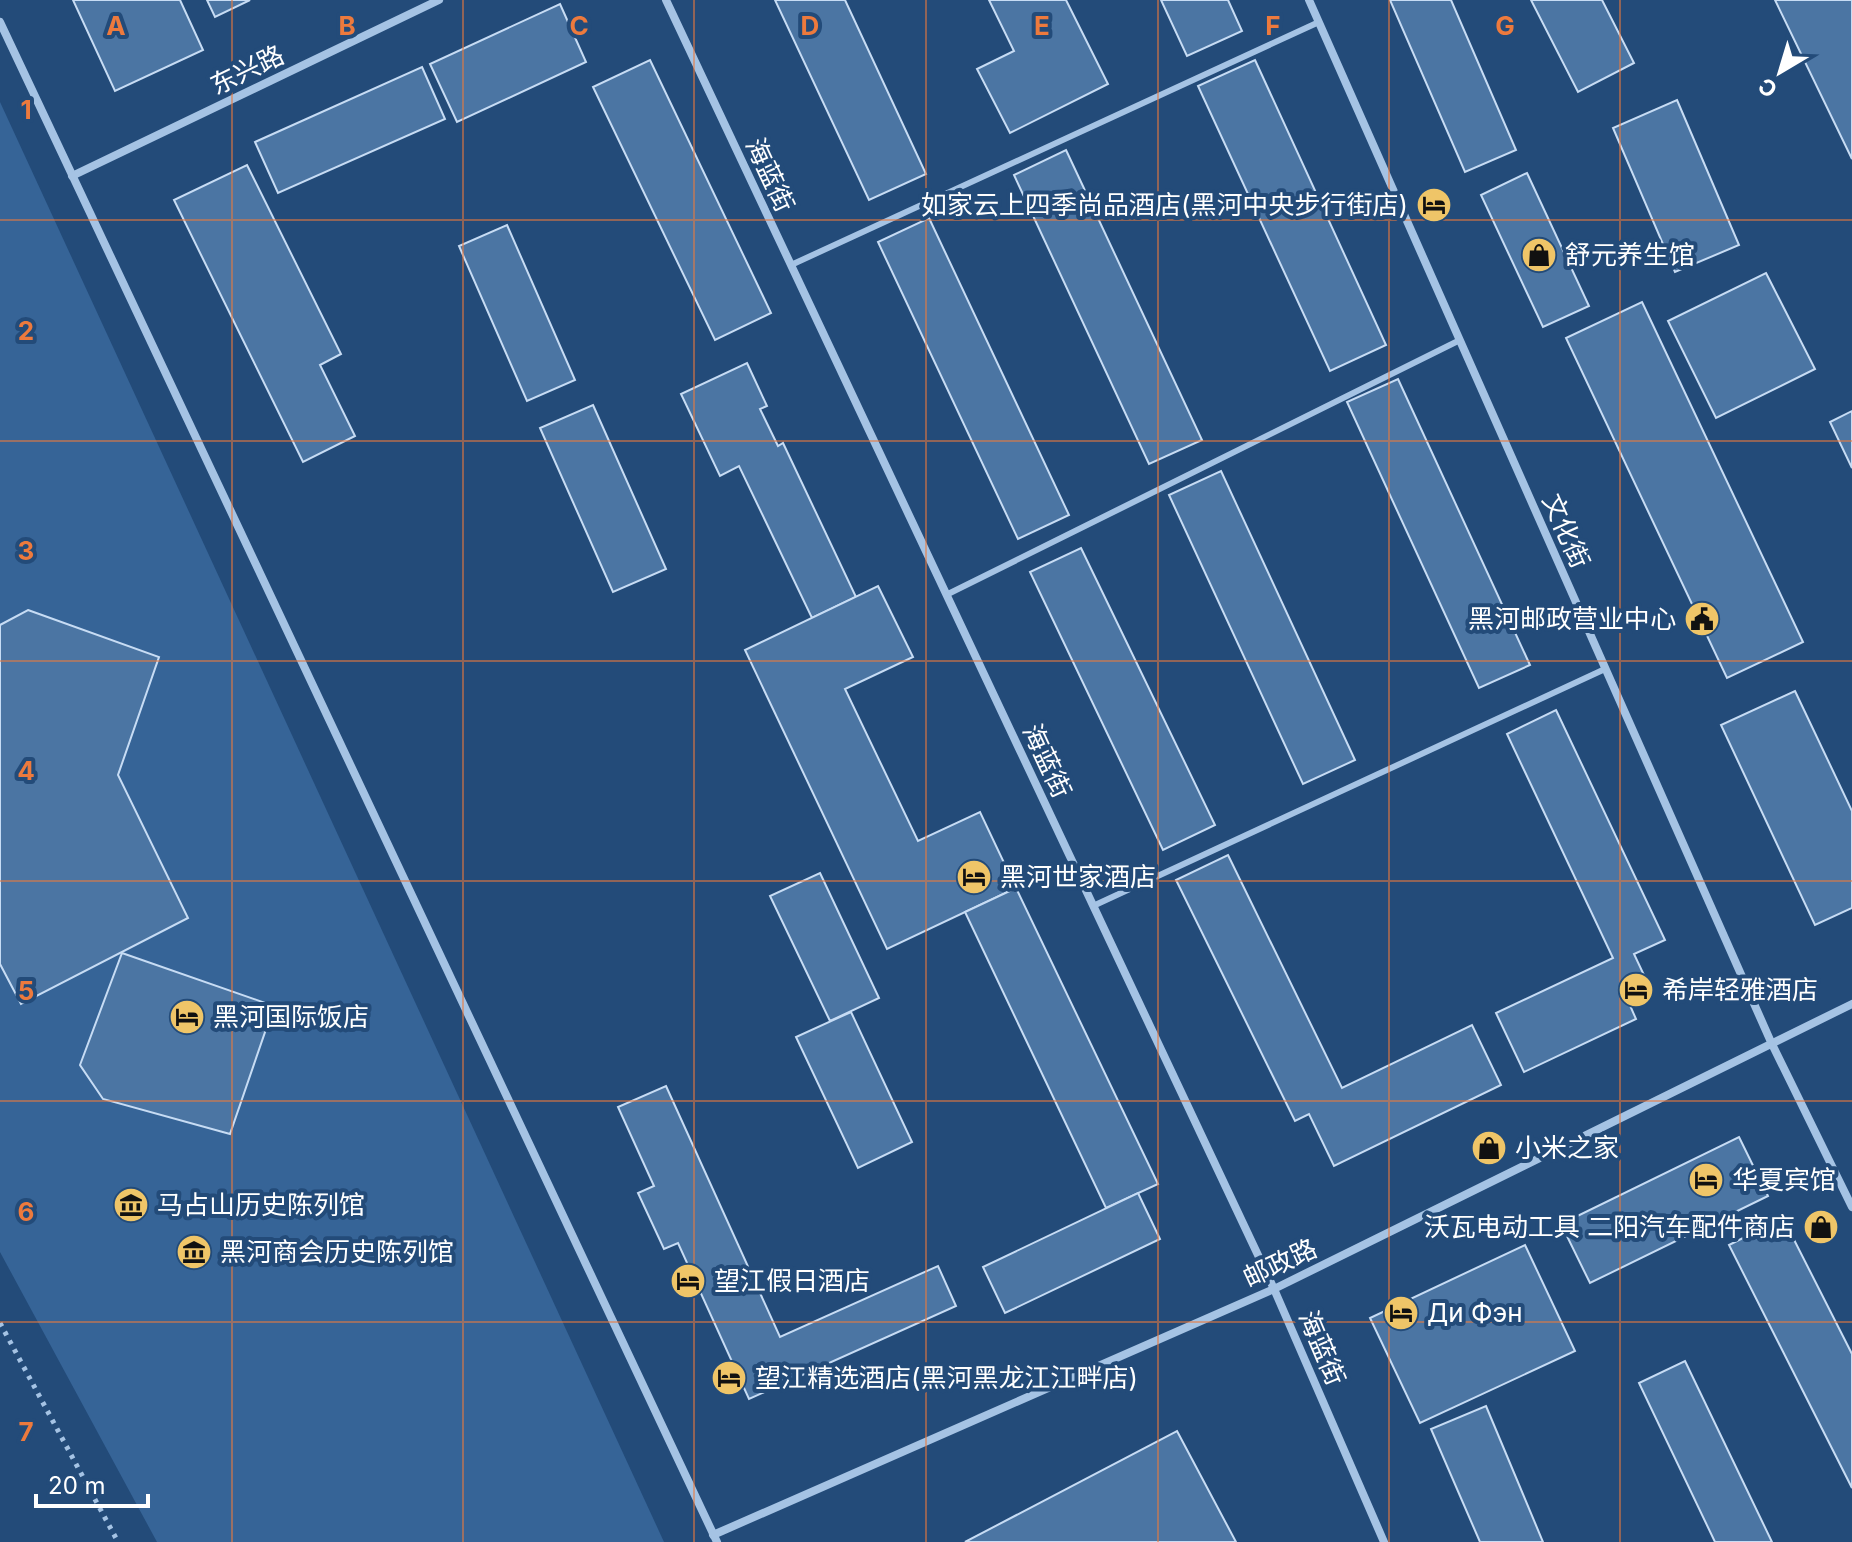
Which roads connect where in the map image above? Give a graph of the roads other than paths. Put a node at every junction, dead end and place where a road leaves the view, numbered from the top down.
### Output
1 (439, 0) edge
2 (666, 0) edge
3 (1309, 0) edge
4 (0, 22) edge
5 (1319, 22) junction
6 (72, 176) junction
7 (791, 265) junction
8 (1460, 340) junction
9 (946, 595) junction
10 (1605, 669) junction
11 (1093, 906) junction
12 (1852, 1004) edge
13 (1771, 1042) junction
14 (1852, 1207) edge
15 (1274, 1289) junction
16 (715, 1538) edge
17 (1384, 1542) edge

1 - 6 street, 东兴路
2 - 7 street, 海蓝街
3 - 5 street, 文化街
4 - 6 street
5 - 7 lane
5 - 8 street, 文化街
6 - 16 street
7 - 9 street, 海蓝街
8 - 9 lane
8 - 10 street, 文化街
9 - 11 street, 海蓝街
10 - 11 lane
10 - 13 street, 文化街
11 - 15 street, 海蓝街
12 - 13 street, 邮政路
13 - 14 street, 文化街
13 - 15 street, 邮政路
15 - 16 street, 邮政路
15 - 17 street, 海蓝街

